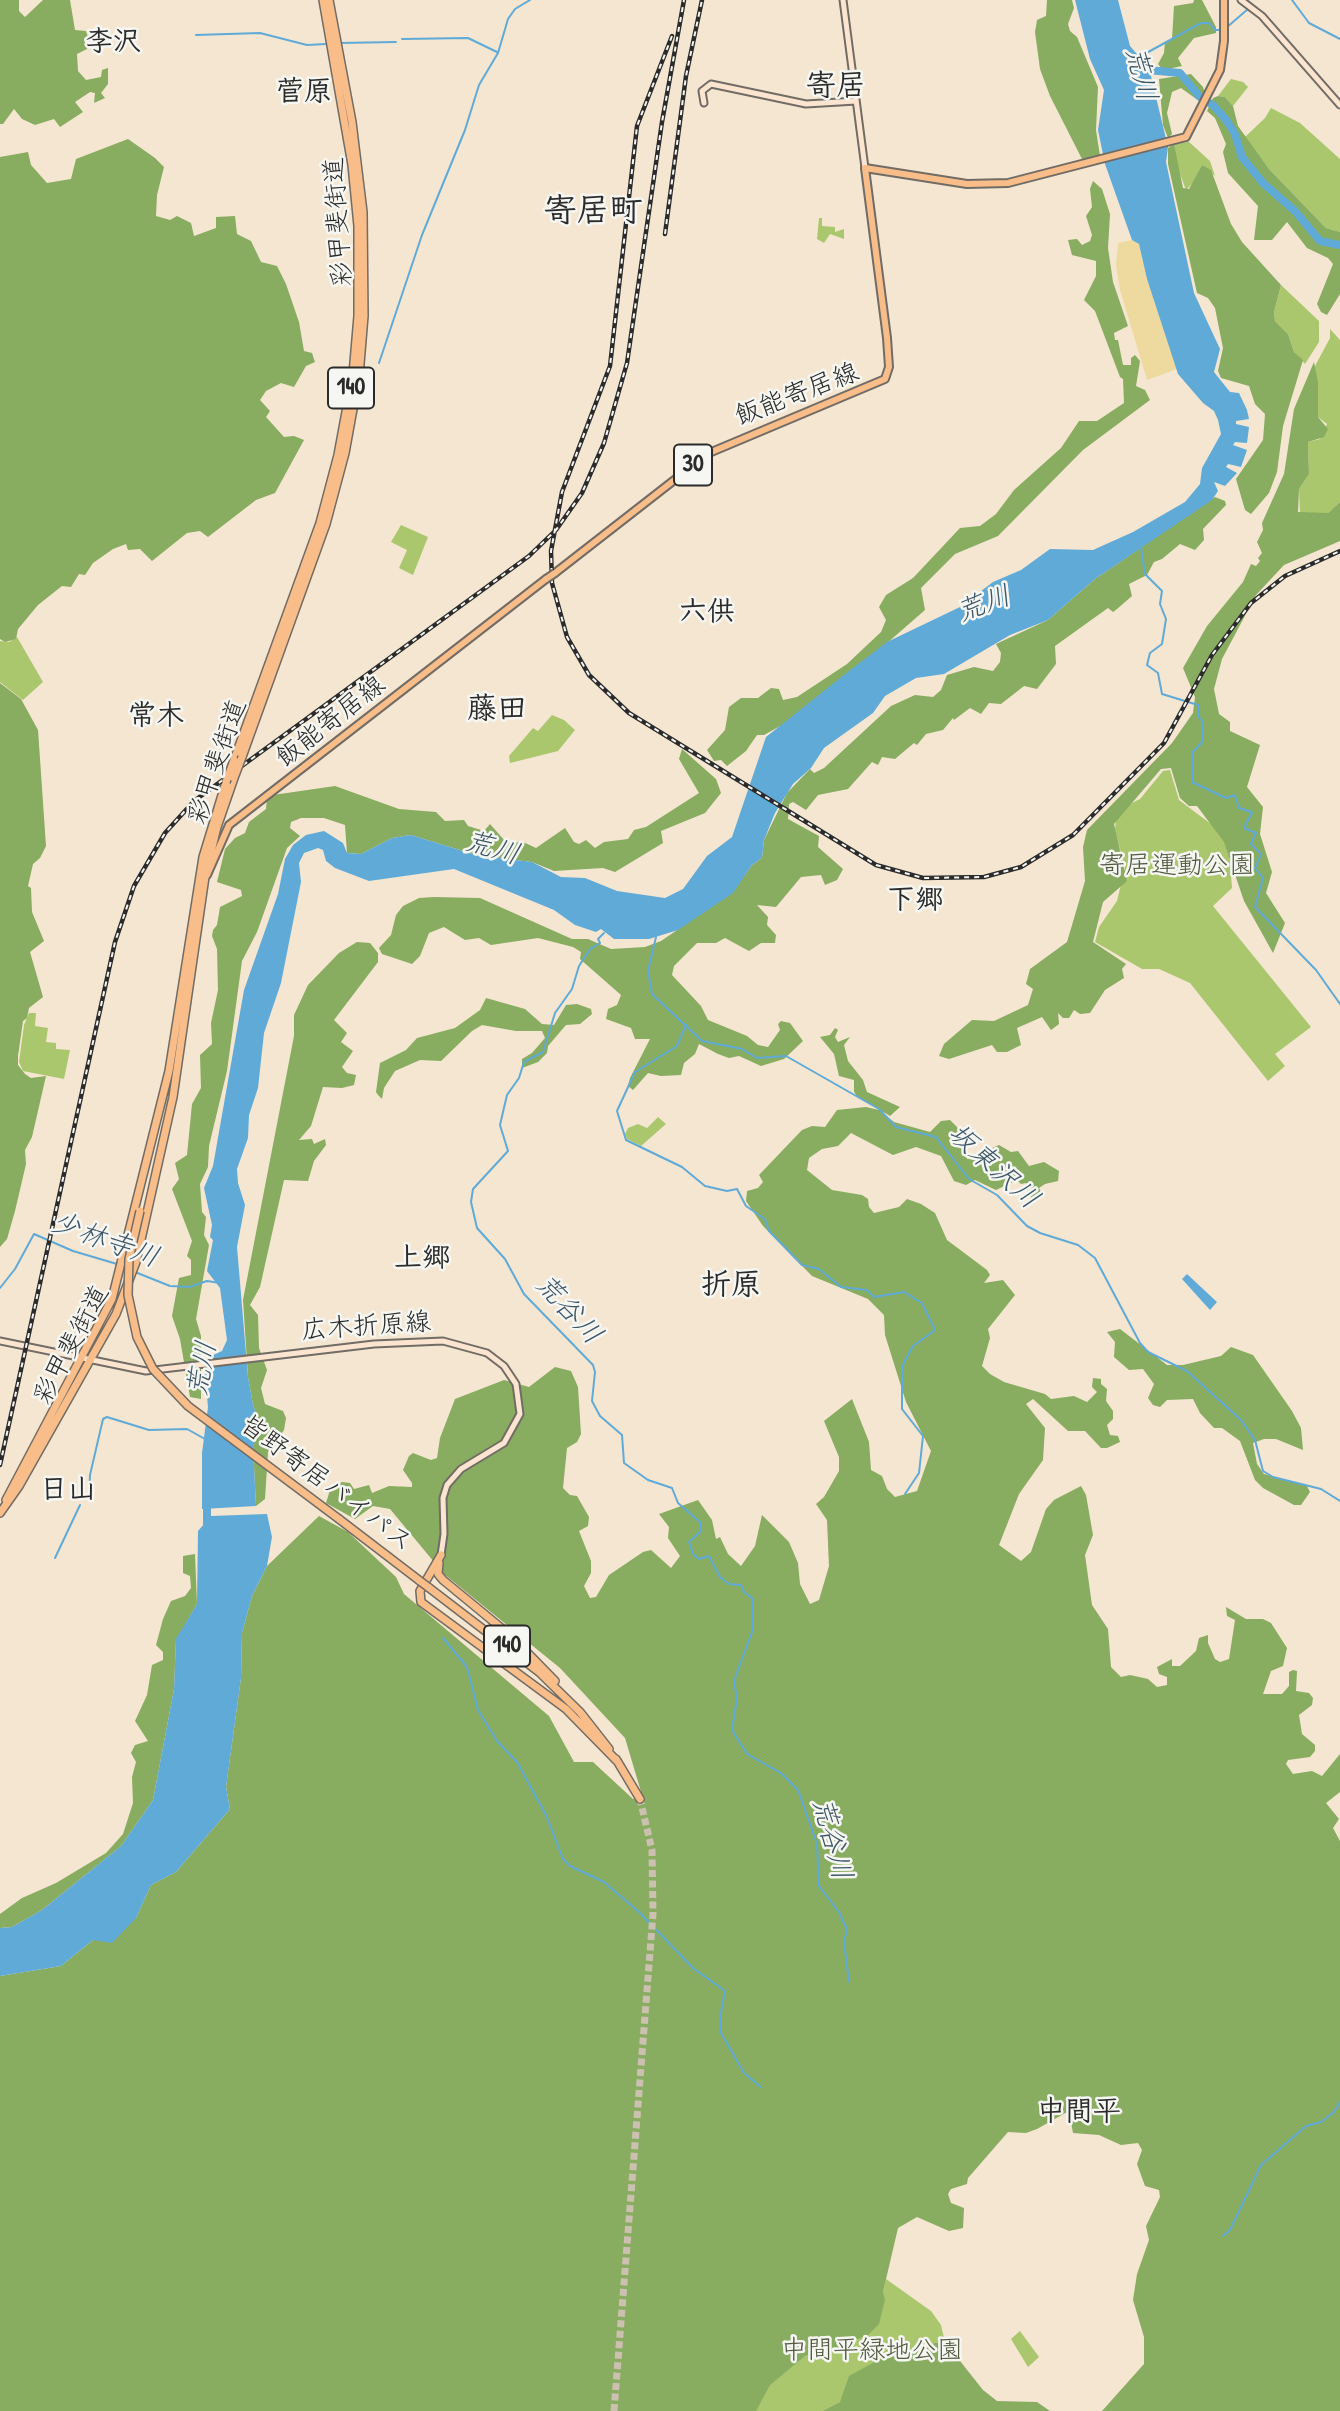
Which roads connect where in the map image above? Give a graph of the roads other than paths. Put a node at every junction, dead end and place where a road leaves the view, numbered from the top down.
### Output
1 (323, 0) edge
2 (329, 0) edge
3 (843, 0) edge
4 (1223, 0) edge
5 (1241, 0) edge
6 (856, 101) junction
7 (704, 103) dead end
8 (1340, 105) edge
9 (864, 168) junction
10 (238, 758) junction
11 (202, 877) junction
12 (172, 1071) junction
13 (133, 1270) junction
14 (121, 1272) junction
15 (0, 1340) edge
16 (86, 1358) junction
17 (0, 1513) edge
18 (441, 1555) junction
19 (617, 1761) junction
20 (640, 1799) tunnel mouth

1 - 10 highway, 彩甲斐街道 / 140
2 - 10 highway, 彩甲斐街道 / 140
3 - 6 main road
4 - 9 main road
5 - 8 main road
6 - 7 main road
6 - 9 main road
9 - 11 main road, 飯能寄居線 / 30, bridge
10 - 11 highway, 彩甲斐街道 / 140, bridge
10 - 11 highway, 彩甲斐街道 / 140, bridge
11 - 12 highway, 彩甲斐街道 / 140
12 - 13 highway, 彩甲斐街道 / 140
12 - 14 highway, 彩甲斐街道 / 140
12 - 19 highway, 皆野寄居バイパス / 140, bridge
13 - 14 highway
13 - 16 highway, 彩甲斐街道 / 140
14 - 16 highway, 彩甲斐街道 / 140
15 - 16 main road, 広木折原線
16 - 17 highway, 彩甲斐街道 / 140
16 - 18 main road, 広木折原線
18 - 19 highway
18 - 19 highway
19 - 20 highway, 皆野寄居バイパス / 140

